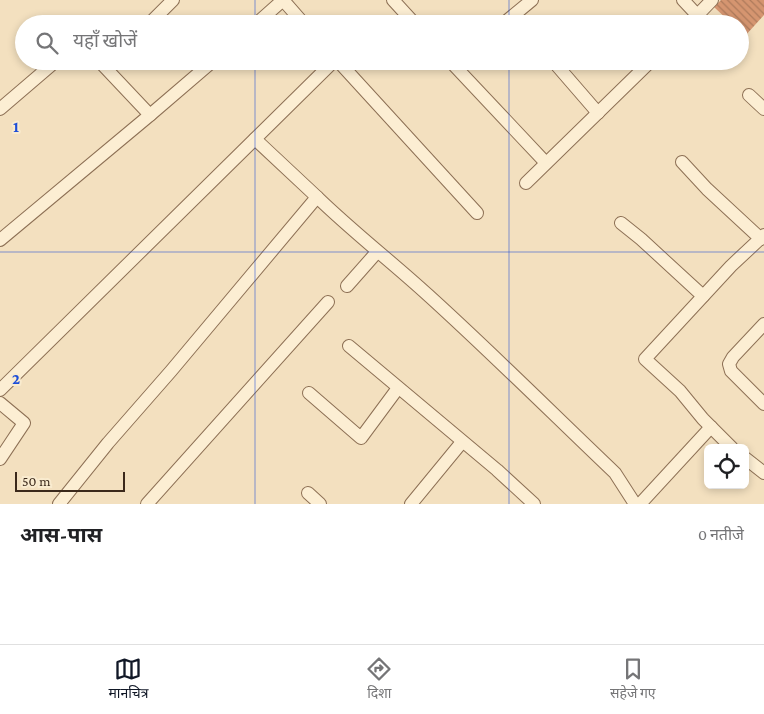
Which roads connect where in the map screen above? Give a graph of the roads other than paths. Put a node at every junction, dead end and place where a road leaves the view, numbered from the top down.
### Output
1 (173, 0) edge
2 (283, 0) edge
3 (393, 0) edge
4 (532, 0) edge
5 (683, 0) edge
6 (712, 0) edge
7 (158, 15) edge
8 (266, 15) edge
9 (296, 15) edge
10 (407, 15) edge
11 (518, 15) edge
12 (690, 15) edge
13 (698, 15) edge
14 (46, 70) edge
15 (108, 70) edge
16 (202, 70) edge
17 (325, 70) edge
18 (346, 70) edge
19 (461, 70) edge
20 (561, 70) edge
21 (642, 70) edge
22 (749, 95) dead end
23 (0, 109) edge
24 (764, 109) edge
25 (598, 113) junction
26 (150, 115) junction
27 (255, 139) junction
28 (682, 162) dead end
29 (546, 163) junction
30 (526, 184) dead end
31 (317, 198) junction
32 (477, 213) dead end
33 (621, 223) dead end
34 (762, 237) edge
35 (0, 240) edge
36 (377, 252) junction
37 (347, 286) dead end
38 (703, 296) junction
39 (328, 302) dead end
40 (764, 324) edge
41 (349, 346) dead end
42 (398, 388) junction
43 (0, 390) edge
44 (309, 393) dead end
45 (0, 403) edge
46 (764, 404) edge
47 (711, 427) junction
48 (462, 442) junction
49 (728, 444) edge
50 (0, 458) edge
51 (749, 461) edge
52 (764, 473) edge
53 (308, 493) dead end
54 (528, 502) edge
55 (59, 504) edge
56 (147, 504) edge
57 (320, 504) edge
58 (411, 504) edge
59 (635, 504) edge
60 (640, 504) edge

1 - 7 street
2 - 8 street
2 - 9 street
3 - 10 street
4 - 11 street
5 - 12 street
6 - 13 street
14 - 23 street
15 - 26 street
16 - 26 street
17 - 27 street
18 - 32 street
19 - 29 street
20 - 25 street
21 - 25 street
22 - 24 street
25 - 29 street
26 - 35 street
27 - 31 street
27 - 43 street
28 - 34 street
29 - 30 street
31 - 36 street
31 - 55 street
33 - 38 street
34 - 38 street
36 - 37 street
36 - 59 street
38 - 47 street
39 - 56 street
40 - 46 street
41 - 42 street
42 - 44 street
42 - 48 street
45 - 50 street
47 - 49 street
47 - 60 street
48 - 54 street
48 - 58 street
51 - 52 street
53 - 57 street

